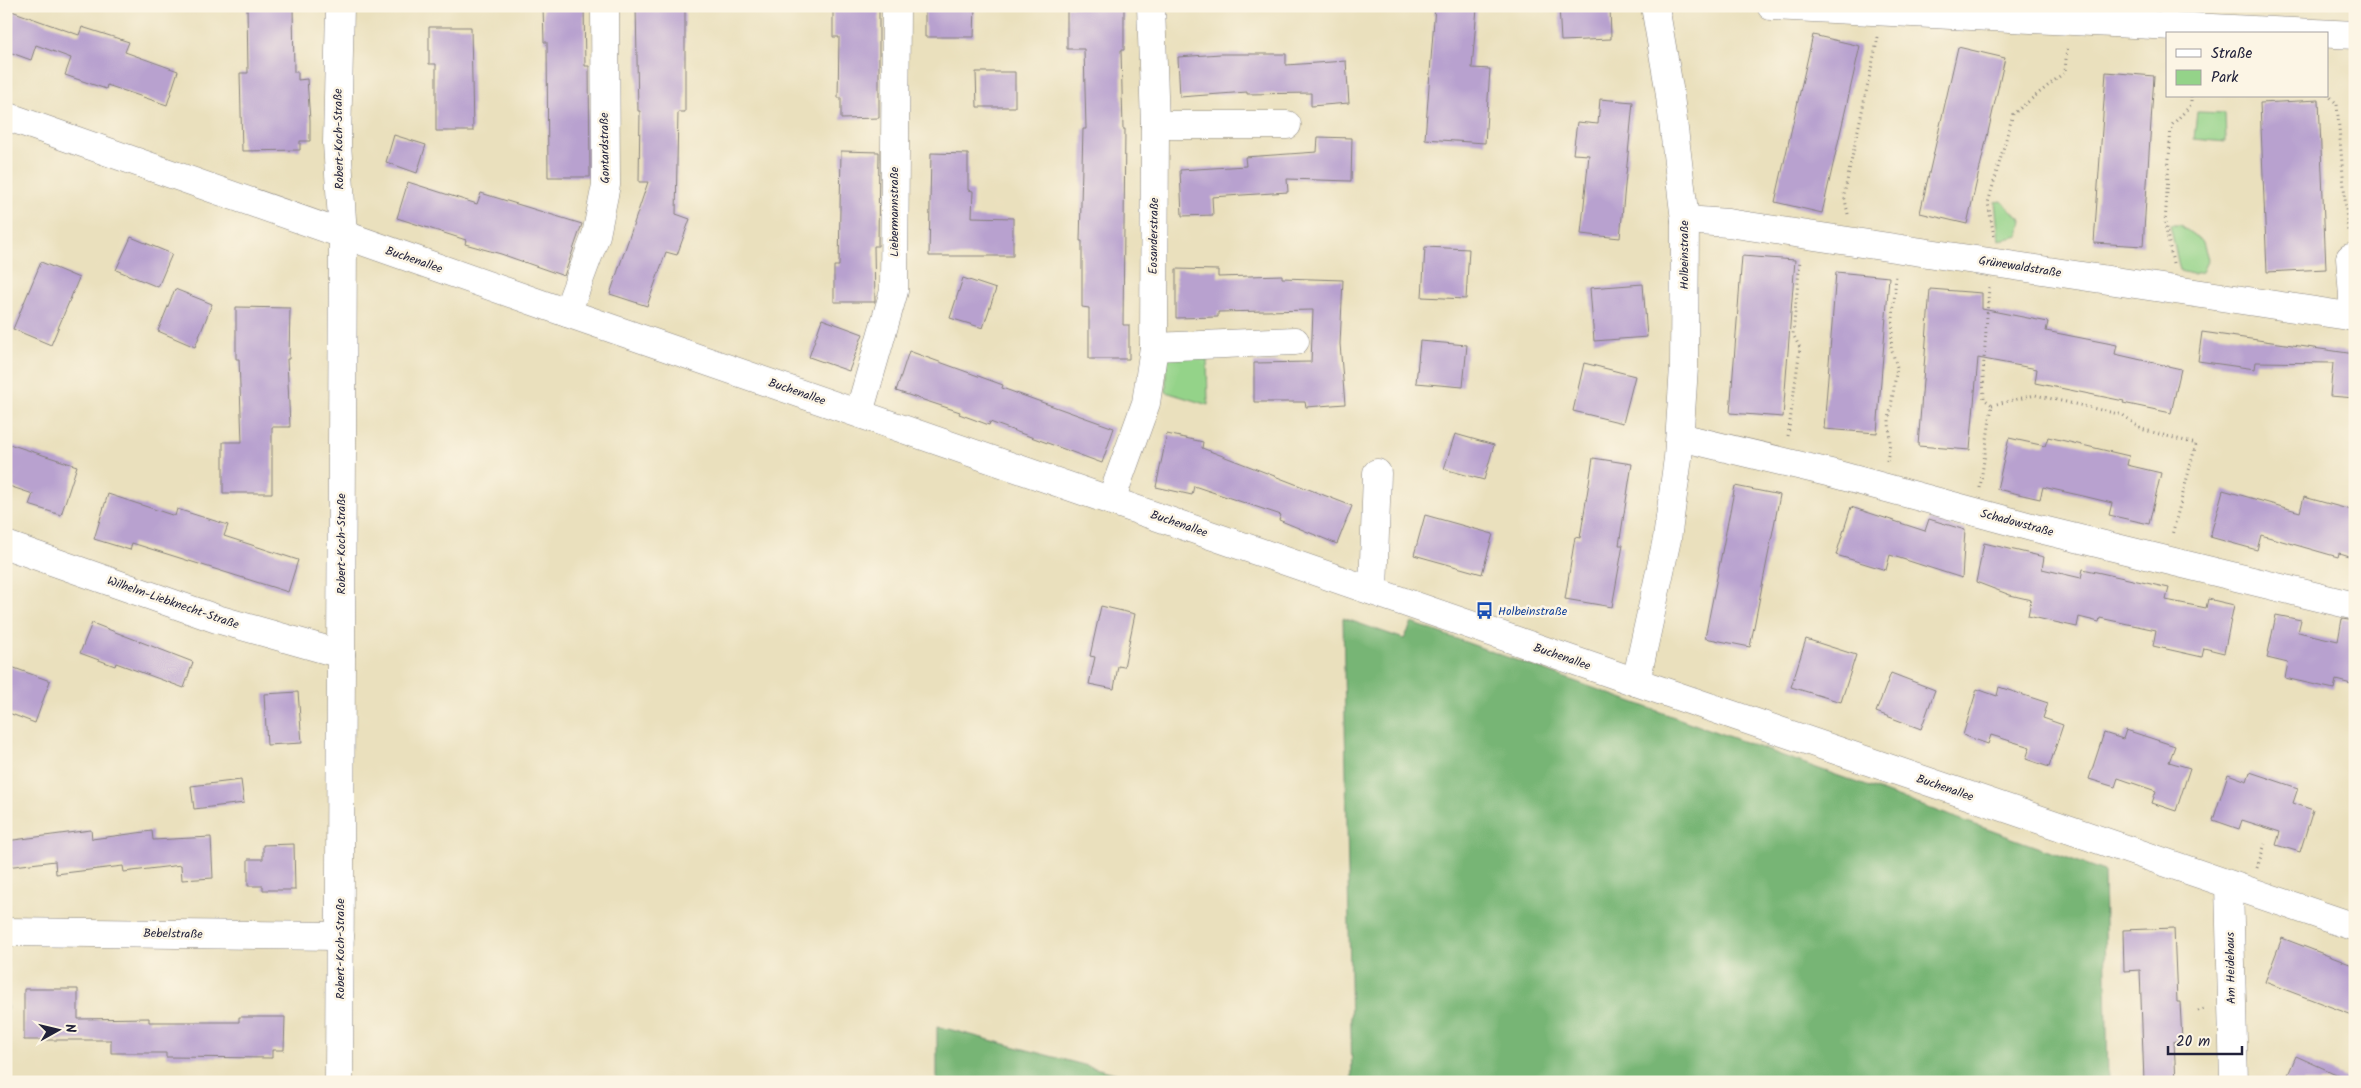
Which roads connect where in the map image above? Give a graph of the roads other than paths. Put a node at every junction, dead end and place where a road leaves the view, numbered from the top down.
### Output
1 (340, 6) edge
2 (605, 6) edge
3 (896, 6) edge
4 (1151, 6) edge
5 (1771, 6) edge
6 (1657, 7) edge
7 (2294, 32) edge
8 (2328, 34) edge
9 (2355, 35) edge
10 (6, 116) edge
11 (1155, 125) junction
12 (1287, 125) dead end
13 (1685, 220) junction
14 (342, 235) junction
15 (2350, 258) road end
16 (567, 313) junction
17 (2353, 317) edge
18 (1296, 341) dead end
19 (1154, 347) junction
20 (859, 414) junction
21 (1680, 437) junction
22 (1377, 474) dead end
23 (1111, 500) junction
24 (6, 545) edge
25 (1373, 591) junction
26 (2355, 606) edge
27 (341, 654) junction
28 (1636, 682) junction
29 (2230, 885) junction
30 (2355, 927) edge
31 (6, 932) edge
32 (340, 936) junction
33 (339, 1082) edge
34 (2234, 1082) edge

1 - 14 street, Robert-Koch-Straße
2 - 16 street, Gontardstraße
3 - 20 street, Liebermannstraße
4 - 11 street, Eosanderstraße
5 - 7 street
6 - 13 street, Holbeinstraße
8 - 9 street
10 - 14 street, Buchenallee
11 - 12 street
11 - 19 street, Eosanderstraße
13 - 17 street, Grünewaldstraße
13 - 21 street, Holbeinstraße
14 - 16 street, Buchenallee
14 - 27 street, Robert-Koch-Straße
15 - 17 street
16 - 20 street, Buchenallee
18 - 19 street
19 - 23 street, Eosanderstraße
20 - 23 street, Buchenallee
21 - 26 street, Schadowstraße
21 - 28 street, Holbeinstraße
22 - 25 street
23 - 25 street, Buchenallee
24 - 27 street, Wilhelm-Liebknecht-Straße
25 - 28 street, Buchenallee
27 - 32 street, Robert-Koch-Straße
28 - 29 street, Buchenallee
29 - 30 street, Buchenallee
29 - 34 street, Am Heidehaus
31 - 32 street, Bebelstraße
32 - 33 street, Robert-Koch-Straße

